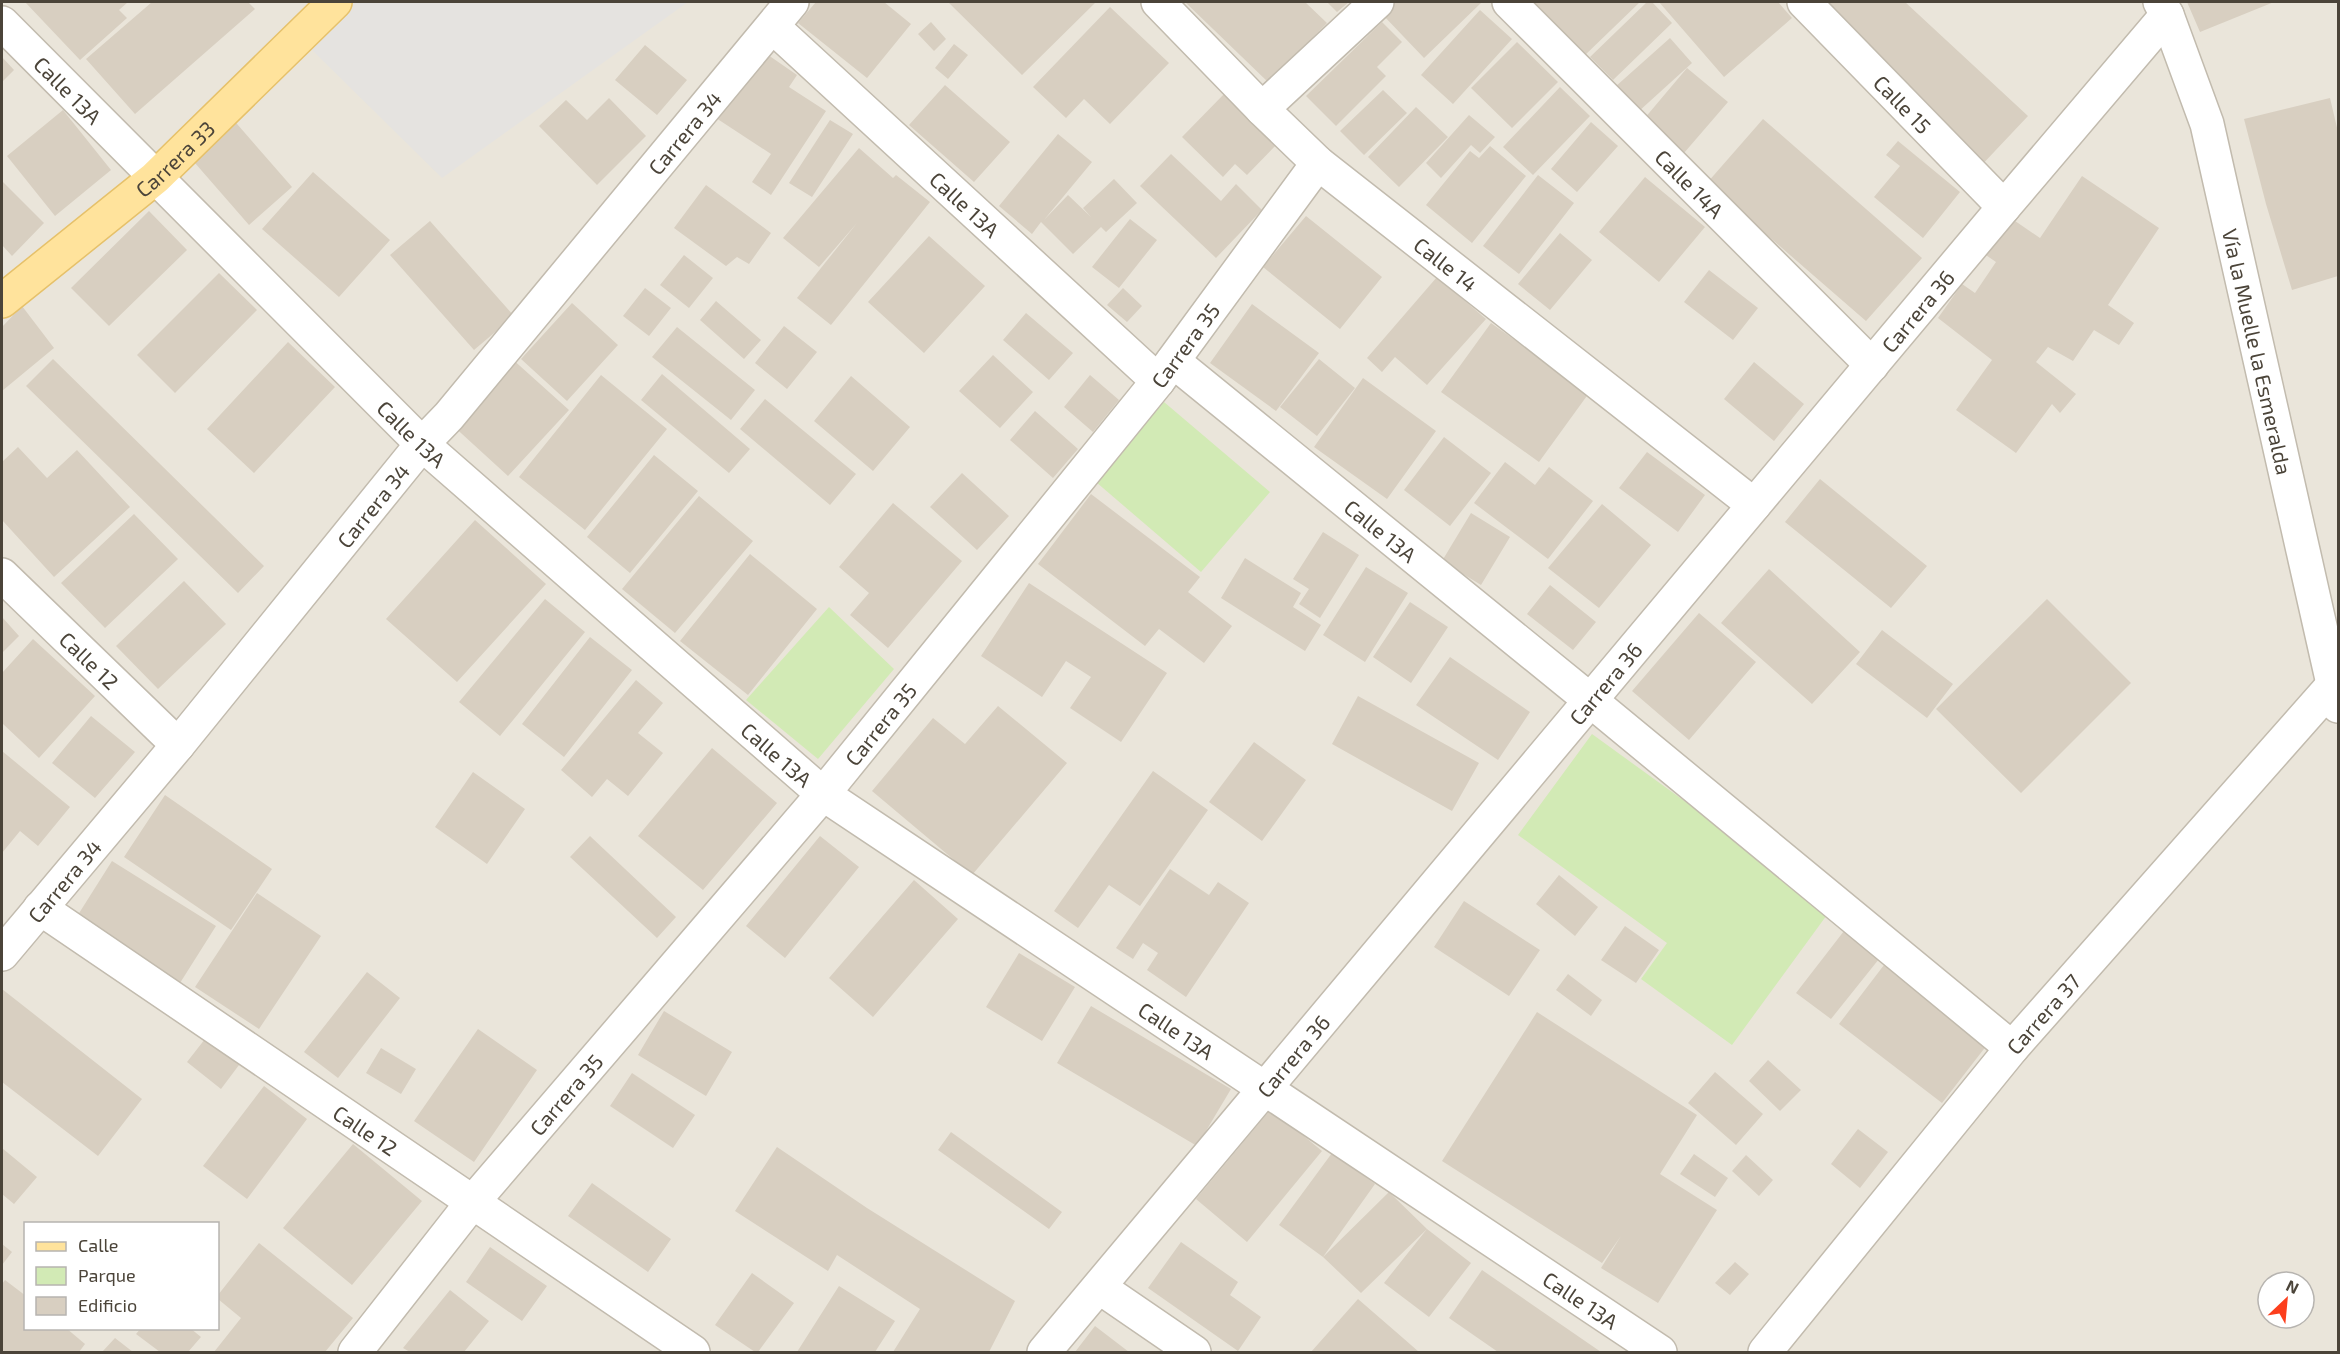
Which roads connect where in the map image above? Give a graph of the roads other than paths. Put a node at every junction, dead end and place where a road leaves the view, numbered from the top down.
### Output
1 (335, 2) edge
2 (792, 2) edge
3 (1158, 2) edge
4 (1377, 2) edge
5 (1509, 2) edge
6 (1804, 2) edge
7 (2164, 8) edge
8 (2, 23) edge
9 (772, 27) junction
10 (1262, 109) junction
11 (1318, 163) junction
12 (155, 178) junction
13 (2004, 207) junction
14 (2, 301) edge
15 (1872, 365) junction
16 (1166, 371) junction
17 (422, 444) junction
18 (1754, 505) junction
19 (2, 575) edge
20 (2336, 697) edge
21 (1590, 700) junction
22 (178, 745) junction
23 (822, 794) junction
24 (40, 908) junction
25 (2, 954) edge
26 (2012, 1048) junction
27 (1265, 1090) junction
28 (471, 1204) junction
29 (1099, 1287) junction
30 (355, 1353) edge
31 (693, 1353) edge
32 (1044, 1353) edge
33 (1194, 1353) edge
34 (1660, 1353) edge
35 (1765, 1353) edge

1 - 12 main road, Carrera 33
2 - 9 street, Carrera 34
3 - 10 street, Calle 14
4 - 10 street
5 - 15 street, Calle 14A
6 - 13 street, Calle 15
7 - 13 street, Carrera 36
7 - 20 street, Vía la Muelle la Esmeralda
8 - 12 street, Calle 13A
9 - 16 street, Calle 13A
9 - 17 street, Carrera 34
10 - 11 street, Calle 14
11 - 16 street, Carrera 35
11 - 18 street, Calle 14
12 - 14 main road, Carrera 33
12 - 17 street, Calle 13A
13 - 15 street, Carrera 36
15 - 18 street, Carrera 36
16 - 21 street, Calle 13A
16 - 23 street, Carrera 35
17 - 22 street, Carrera 34
17 - 23 street, Calle 13A
18 - 21 street, Carrera 36
19 - 22 street, Calle 12
20 - 26 street, Carrera 37
21 - 26 street, Calle 13A
21 - 27 street, Carrera 36
22 - 24 street, Carrera 34
23 - 27 street, Calle 13A
23 - 28 street, Carrera 35
24 - 25 street, Carrera 34
24 - 28 street, Calle 12
26 - 35 street, Carrera 37
27 - 29 street, Carrera 36
27 - 34 street, Calle 13A
28 - 30 street, Carrera 35
28 - 31 street, Calle 12
29 - 32 street, Carrera 36
29 - 33 street

